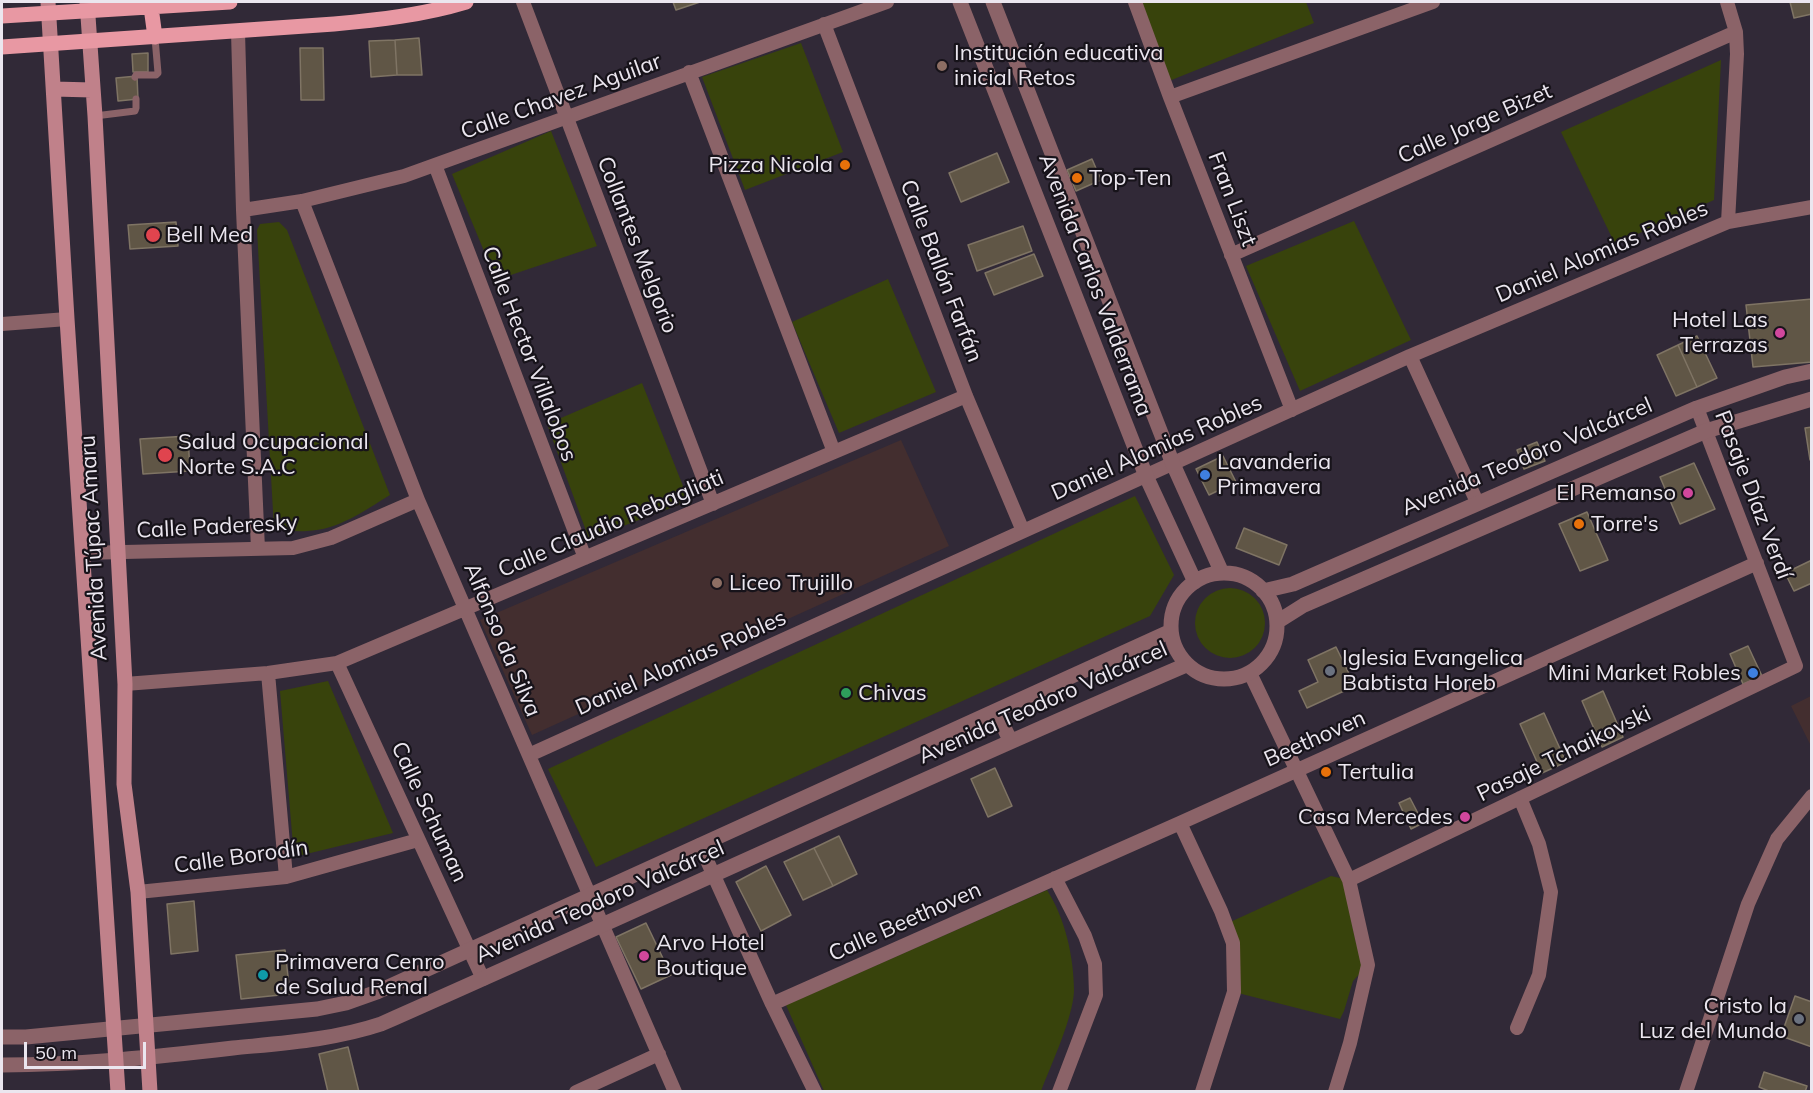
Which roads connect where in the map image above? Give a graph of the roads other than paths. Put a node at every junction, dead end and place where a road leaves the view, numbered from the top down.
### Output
1 (230, 2) edge
2 (466, 2) edge
3 (523, 2) edge
4 (887, 2) edge
5 (960, 2) edge
6 (993, 2) edge
7 (1135, 2) edge
8 (1434, 2) edge
9 (1727, 2) edge
10 (87, 6) edge
11 (48, 7) edge
12 (151, 7) junction
13 (2, 15) edge
14 (824, 24) junction
15 (238, 32) junction
16 (1736, 32) junction
17 (155, 37) junction
18 (90, 41) junction
19 (51, 44) junction
20 (2, 47) edge
21 (689, 72) junction
22 (135, 76) dead end
23 (54, 89) junction
24 (92, 90) junction
25 (1170, 97) junction
26 (136, 99) dead end
27 (95, 116) junction
28 (566, 117) junction
29 (435, 165) junction
30 (302, 201) junction
31 (1812, 207) edge
32 (243, 210) junction
33 (1728, 222) junction
34 (1231, 255) junction
35 (67, 319) junction
36 (2, 324) edge
37 (1410, 356) junction
38 (1812, 371) edge
39 (966, 396) junction
40 (1812, 399) edge
41 (1697, 408) junction
42 (1292, 410) junction
43 (1706, 431) junction
44 (834, 452) junction
45 (1173, 464) junction
46 (1146, 476) junction
47 (418, 500) junction
48 (1477, 502) junction
49 (712, 504) junction
50 (1023, 531) junction
51 (258, 549) junction
52 (117, 552) junction
53 (82, 553) junction
54 (585, 558) junction
55 (1757, 563) junction
56 (1222, 573) junction
57 (1195, 582) junction
58 (1263, 591) junction
59 (465, 609) junction
60 (1277, 622) junction
61 (1171, 631) junction
62 (337, 663) junction
63 (1186, 664) junction
64 (1796, 666) joint
65 (268, 673) junction
66 (1250, 673) junction
67 (125, 684) junction
68 (996, 711) junction
69 (1010, 740) junction
70 (529, 755) junction
71 (1297, 771) junction
72 (1812, 796) edge
73 (1520, 798) junction
74 (1807, 809) edge
75 (1179, 823) junction
76 (418, 840) junction
77 (699, 845) junction
78 (713, 875) junction
79 (286, 877) junction
80 (1055, 878) junction
81 (1349, 880) junction
82 (138, 892) junction
83 (590, 895) junction
84 (603, 926) junction
85 (470, 949) junction
86 (483, 979) junction
87 (771, 1004) junction
88 (146, 1026) junction
89 (113, 1028) junction
90 (1517, 1028) dead end
91 (2, 1037) edge
92 (659, 1054) junction
93 (148, 1058) junction
94 (116, 1061) junction
95 (2, 1065) edge
96 (118, 1092) edge
97 (150, 1092) edge
98 (576, 1092) edge
99 (675, 1092) edge
100 (815, 1092) edge
101 (1059, 1092) edge
102 (1202, 1092) edge
103 (1335, 1092) edge
104 (1686, 1092) edge

1 - 12 main road
2 - 15 main road
3 - 28 street, Collantes Melgorio
4 - 14 street, Calle Chavez Aguilar
5 - 46 street, Avenida Carlos Valderrama
6 - 45 street, Avenida Carlos Valderrama
7 - 25 street, Fran Liszt
8 - 25 street
9 - 16 street
10 - 11 main road
10 - 12 main road
10 - 18 main road, Avenida Túpac Amaru
11 - 13 main road
11 - 19 main road, Avenida Túpac Amaru
12 - 17 main road
14 - 21 street, Calle Chavez Aguilar
14 - 39 street, Calle Ballón Farfán
15 - 17 main road
15 - 32 street
16 - 33 street
16 - 34 street, Calle Jorge Bizet
17 - 18 main road
17 - 22 lane
18 - 19 main road
18 - 24 main road, Avenida Túpac Amaru
19 - 20 main road
19 - 23 main road, Avenida Túpac Amaru
21 - 28 street, Calle Chavez Aguilar
21 - 44 street
23 - 24 main road
23 - 35 main road, Avenida Túpac Amaru
24 - 27 main road, Avenida Túpac Amaru
25 - 34 street, Fran Liszt
26 - 27 lane
27 - 52 main road, Avenida Túpac Amaru
28 - 29 street, Calle Chavez Aguilar
28 - 49 street, Collantes Melgorio
29 - 30 street, Calle Chavez Aguilar
29 - 54 street, Calle Hector Villalobos
30 - 32 street, Calle Chavez Aguilar
30 - 47 street, Alfonso da Silva
31 - 33 street, Daniel Alomias Robles
32 - 51 street
33 - 37 street, Daniel Alomias Robles
34 - 42 street, Fran Liszt
35 - 36 street
35 - 53 main road, Avenida Túpac Amaru
37 - 42 street, Daniel Alomias Robles
37 - 48 street
38 - 41 street, Avenida Teodoro Valcárcel
39 - 44 street, Calle Claudio Rebagliati
39 - 50 street, Calle Ballón Farfán
40 - 43 street, Avenida Teodoro Valcárcel
41 - 43 street, Pasaje Díaz Verdí
41 - 48 street, Avenida Teodoro Valcárcel
42 - 45 street, Daniel Alomias Robles
43 - 55 street, Pasaje Díaz Verdí
43 - 60 street, Avenida Teodoro Valcárcel
44 - 49 street, Calle Claudio Rebagliati
45 - 46 street, Daniel Alomias Robles
45 - 56 street, Avenida Carlos Valderrama
46 - 50 street, Daniel Alomias Robles
46 - 57 street, Avenida Carlos Valderrama
47 - 51 street, Calle Paderesky
47 - 59 street, Alfonso da Silva
48 - 58 street, Avenida Teodoro Valcárcel
49 - 54 street, Calle Claudio Rebagliati
50 - 70 street, Daniel Alomias Robles
51 - 52 street, Calle Paderesky
52 - 53 street, Calle Paderesky
52 - 67 main road, Avenida Túpac Amaru
53 - 89 main road, Avenida Túpac Amaru
54 - 59 street, Calle Claudio Rebagliati
55 - 64 street, Pasaje Díaz Verdí
55 - 71 street, Beethoven
56 - 57 street
56 - 58 street
57 - 61 street
58 - 60 street
59 - 62 street, Calle Claudio Rebagliati
59 - 70 street, Alfonso da Silva
60 - 66 street
61 - 63 street
61 - 68 street, Avenida Teodoro Valcárcel
62 - 65 street, Calle Claudio Rebagliati
62 - 76 street, Calle Schuman
63 - 66 street
63 - 69 street, Avenida Teodoro Valcárcel
64 - 73 street, Pasaje Tchaikovski
65 - 67 street, Calle Claudio Rebagliati
65 - 79 street
66 - 71 street
67 - 82 main road, Avenida Túpac Amaru
68 - 69 street
68 - 77 street, Avenida Teodoro Valcárcel
69 - 78 street, Avenida Teodoro Valcárcel
70 - 83 street, Alfonso da Silva
71 - 75 street, Beethoven
71 - 81 street
72 - 74 street
73 - 81 street, Pasaje Tchaikovski
73 - 90 street
74 - 104 street
75 - 80 street, Beethoven
75 - 102 street
76 - 79 street, Calle Borodín
76 - 85 street, Calle Schuman
77 - 78 street
77 - 83 street, Avenida Teodoro Valcárcel
78 - 84 street, Avenida Teodoro Valcárcel
78 - 87 street
79 - 82 street, Calle Borodín
80 - 87 street, Calle Beethoven
80 - 101 street
81 - 103 street
82 - 88 main road, Avenida Túpac Amaru
83 - 84 street, Alfonso da Silva
83 - 85 street, Avenida Teodoro Valcárcel
84 - 86 street, Avenida Teodoro Valcárcel
84 - 92 street, Alfonso da Silva
85 - 86 street, Calle Schuman
85 - 88 street, Avenida Teodoro Valcárcel
86 - 93 street, Avenida Teodoro Valcárcel
87 - 100 street
88 - 89 street, Avenida Teodoro Valcárcel
88 - 93 main road, Avenida Túpac Amaru
89 - 91 street, Avenida Teodoro Valcárcel
89 - 94 main road, Avenida Túpac Amaru
92 - 98 street
92 - 99 street, Alfonso da Silva
93 - 94 street, Avenida Teodoro Valcárcel
93 - 97 main road, Avenida Túpac Amaru
94 - 95 street, Avenida Teodoro Valcárcel
94 - 96 main road, Avenida Túpac Amaru

